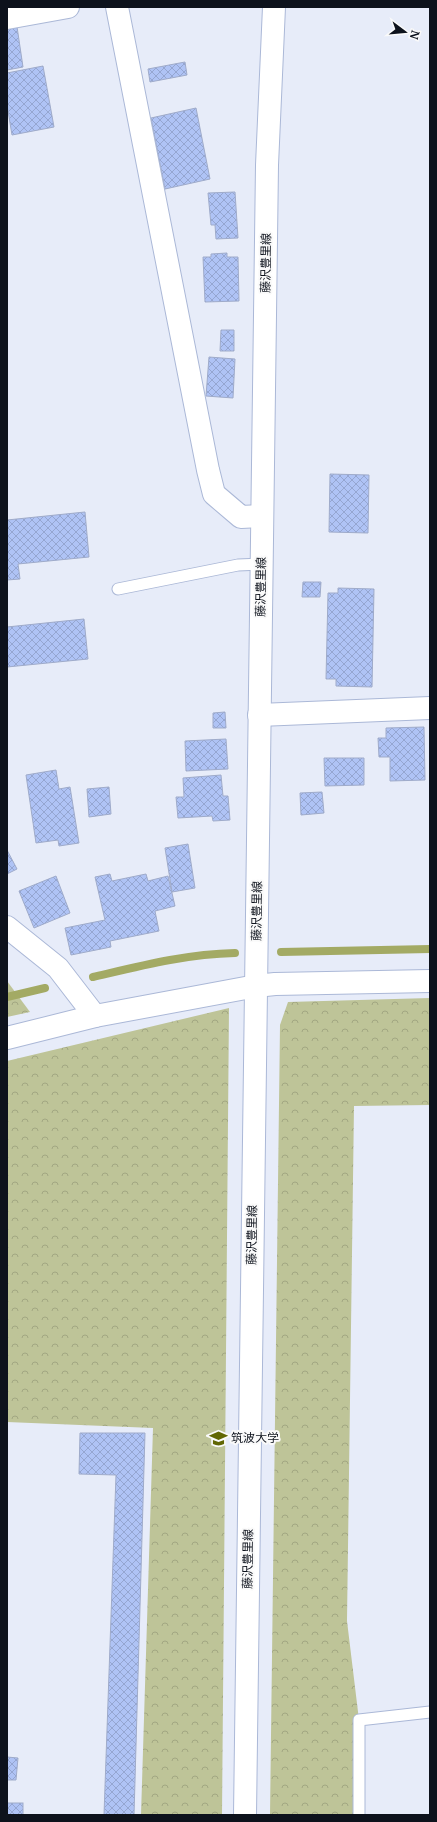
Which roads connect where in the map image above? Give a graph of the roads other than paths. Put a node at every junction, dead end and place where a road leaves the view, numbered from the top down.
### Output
1 (68, 7) edge
2 (117, 7) edge
3 (274, 7) edge
4 (7, 18) edge
5 (262, 516) junction
6 (262, 564) junction
7 (118, 589) dead end
8 (430, 708) edge
9 (259, 715) junction
10 (7, 927) edge
11 (430, 981) edge
12 (256, 986) junction
13 (94, 1016) junction
14 (7, 1038) edge
15 (430, 1712) edge
16 (245, 1815) edge
17 (359, 1815) edge

1 - 4 main road
2 - 5 main road
3 - 5 main road, 藤沢豊里線
5 - 6 main road, 藤沢豊里線
6 - 7 lane
6 - 9 main road, 藤沢豊里線
8 - 9 main road
9 - 12 main road, 藤沢豊里線
10 - 13 main road
11 - 12 main road
12 - 13 main road
12 - 16 main road, 藤沢豊里線
13 - 14 main road
15 - 17 lane

